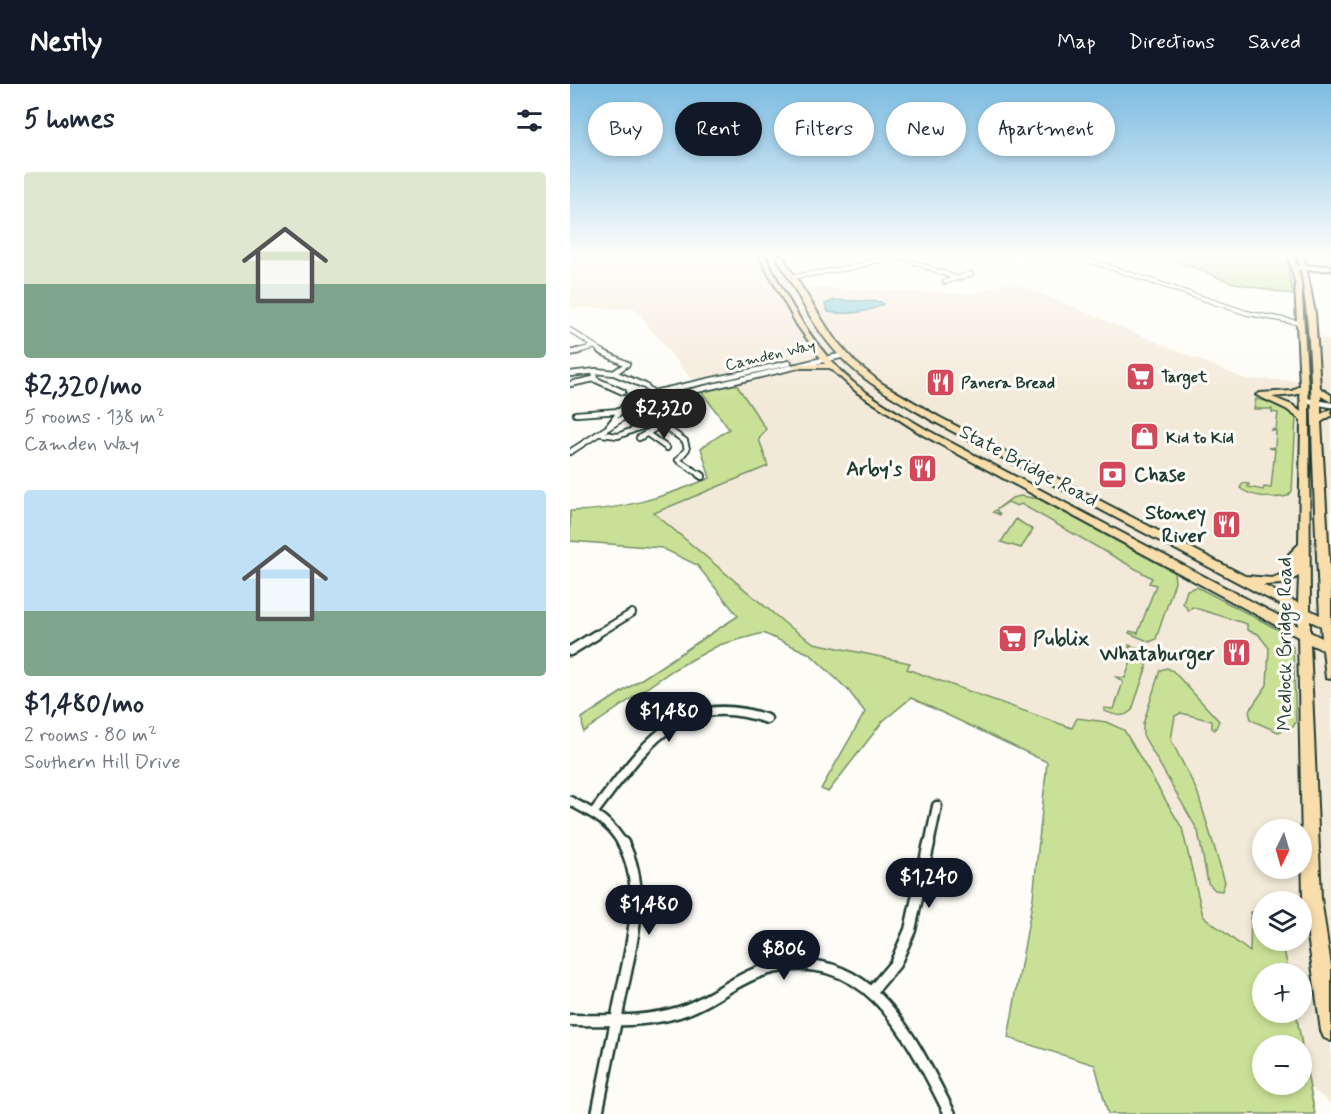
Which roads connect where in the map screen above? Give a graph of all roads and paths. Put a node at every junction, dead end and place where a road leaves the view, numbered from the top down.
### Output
1 (788, 304) edge
2 (808, 304) edge
3 (1221, 304) edge
4 (1300, 304) edge
5 (1311, 304) edge
6 (1300, 321) junction
7 (570, 330) edge
8 (577, 334) junction
9 (570, 335) edge
10 (813, 344) junction
11 (593, 347) junction
12 (570, 353) edge
13 (842, 353) junction
14 (827, 360) junction
15 (797, 364) junction
16 (596, 371) junction
17 (614, 373) junction
18 (570, 374) edge
19 (594, 380) junction
20 (570, 384) edge
21 (1304, 387) junction
22 (1316, 389) junction
23 (623, 392) dead end
24 (652, 392) junction
25 (659, 399) junction
26 (1331, 399) edge
27 (1305, 401) junction
28 (1317, 404) junction
29 (1331, 406) edge
30 (688, 409) dead end
31 (620, 411) junction
32 (1331, 412) edge
33 (576, 414) dead end
34 (1305, 419) junction
35 (1318, 420) junction
36 (661, 424) junction
37 (646, 433) junction
38 (602, 434) junction
39 (639, 438) dead end
40 (667, 448) dead end
41 (570, 452) edge
42 (702, 476) dead end
43 (1305, 546) junction
44 (1236, 576) junction
45 (1304, 612) junction
46 (633, 613) dead end
47 (1329, 625) edge
48 (1304, 635) junction
49 (1330, 649) edge
50 (570, 651) edge
51 (1331, 674) edge
52 (767, 719) dead end
53 (570, 801) edge
54 (938, 806) dead end
55 (594, 812) junction
56 (873, 990) junction
57 (617, 1018) junction
58 (570, 1020) edge
59 (1331, 1031) edge
60 (597, 1114) edge
61 (950, 1114) edge

1 - 10 highway, State Bridge Road
2 - 13 highway, State Bridge Road
3 - 6 street
4 - 6 highway, Medlock Bridge Road
5 - 22 highway, Medlock Bridge Road
6 - 21 highway, Medlock Bridge Road
7 - 8 street
8 - 9 street
8 - 11 street
10 - 14 highway, State Bridge Road
10 - 15 highway
11 - 12 street
11 - 17 street
13 - 14 street, Camden Way
13 - 44 highway, State Bridge Road
14 - 15 highway
14 - 15 street, Camden Way
14 - 48 highway, State Bridge Road
15 - 24 street, Camden Way
15 - 25 street, Camden Way
16 - 17 street
16 - 18 street
16 - 19 street
17 - 24 street
19 - 20 street
19 - 23 street
21 - 27 highway, Medlock Bridge Road
21 - 34 highway
22 - 26 highway
22 - 28 highway, Medlock Bridge Road
24 - 25 street
24 - 31 street, Camden Way
25 - 38 street, Camden Way
27 - 28 street
27 - 34 highway, Medlock Bridge Road
28 - 29 street
28 - 35 highway, Medlock Bridge Road
30 - 36 street
31 - 33 street
31 - 38 street, Camden Way
32 - 35 highway
34 - 43 highway, Medlock Bridge Road
35 - 47 highway, Medlock Bridge Road
36 - 37 street
36 - 38 street
36 - 42 street
37 - 39 street
37 - 40 street
38 - 41 street
43 - 44 highway
43 - 45 highway, Medlock Bridge Road
44 - 45 highway, State Bridge Road
45 - 47 highway, State Bridge Road
45 - 48 highway, Medlock Bridge Road
46 - 50 street
47 - 49 highway, Medlock Bridge Road
48 - 49 highway, State Bridge Road
48 - 59 highway, Medlock Bridge Road
49 - 51 highway, Medlock Bridge Road
52 - 55 street
53 - 55 street
54 - 56 street
55 - 57 street
56 - 57 street
56 - 61 street
57 - 58 street
57 - 60 street

